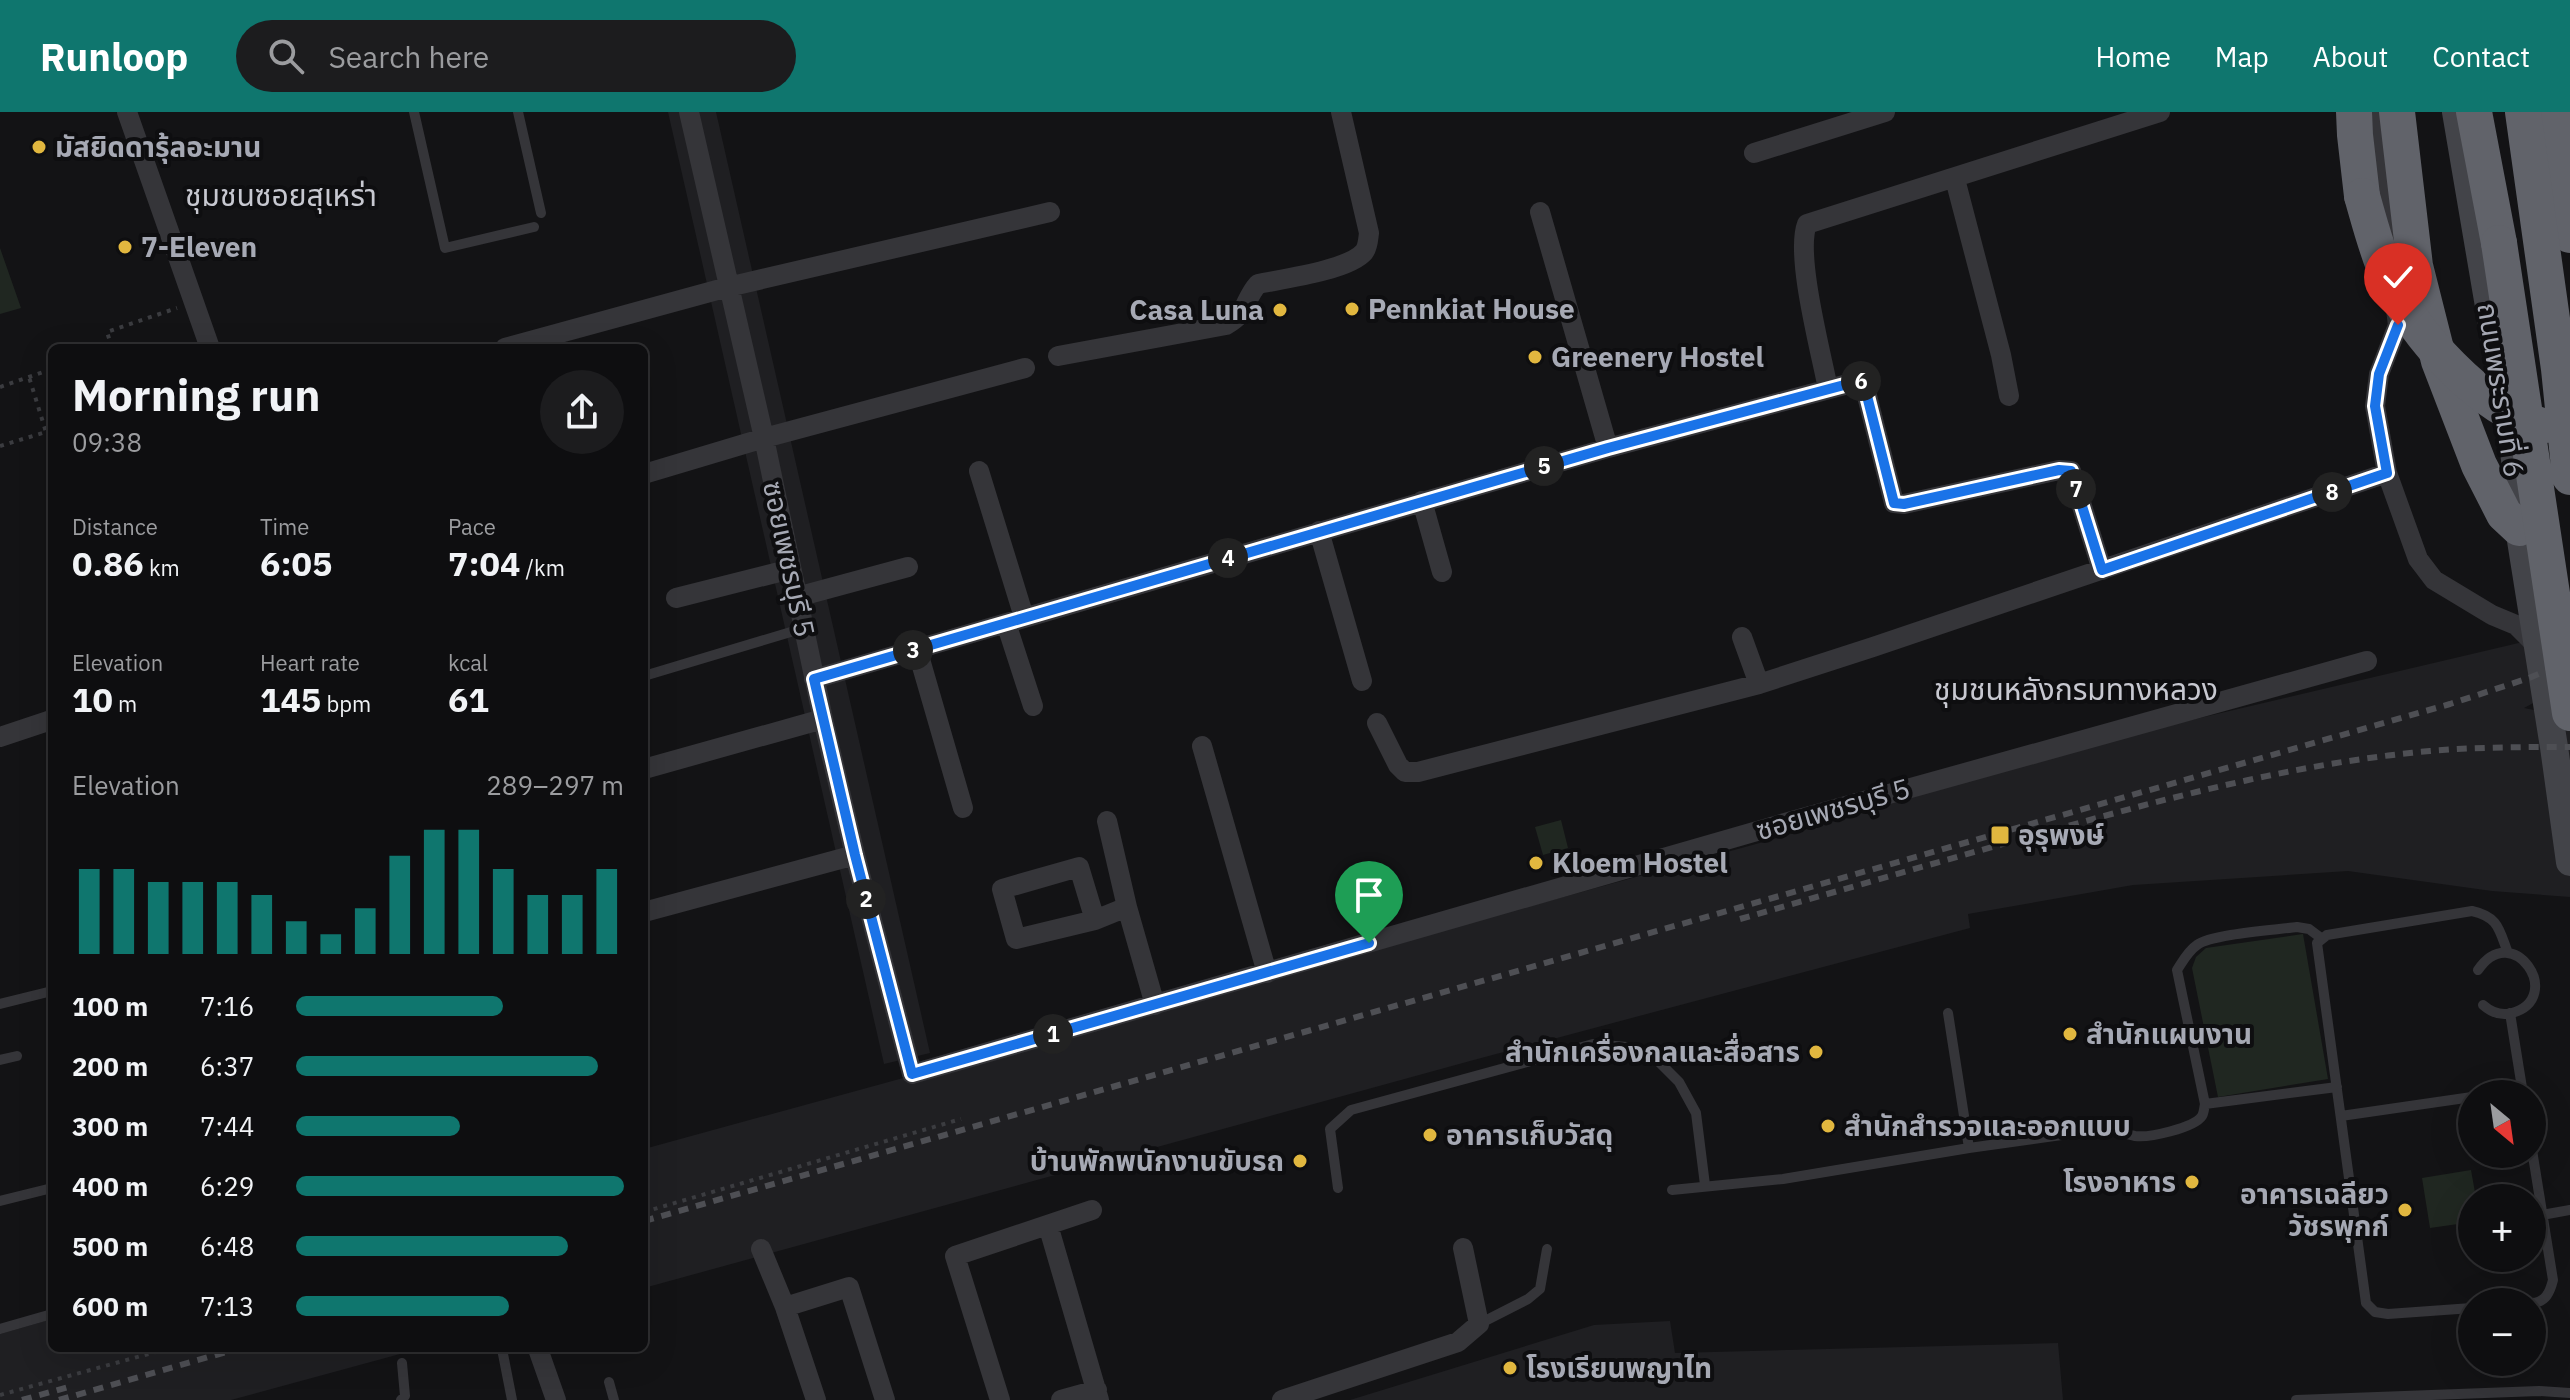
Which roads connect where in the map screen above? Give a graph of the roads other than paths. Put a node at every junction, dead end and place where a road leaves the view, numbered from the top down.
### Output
1 (127, 112) edge
2 (414, 112) edge
3 (518, 112) edge
4 (689, 112) edge
5 (1341, 112) edge
6 (1885, 112) edge
7 (2160, 112) edge
8 (2354, 112) edge
9 (2374, 112) edge
10 (2397, 112) edge
11 (2456, 112) edge
12 (2474, 112) edge
13 (2523, 112) edge
14 (2555, 112) edge
15 (2563, 112) edge
16 (1754, 153) dead end
17 (2569, 158) edge
18 (1955, 179) junction
19 (1050, 212) dead end
20 (1540, 212) dead end
21 (541, 213) dead end
22 (534, 227) dead end
23 (2570, 235) edge
24 (728, 287) junction
25 (209, 344) edge
26 (520, 344) edge
27 (1058, 356) dead end
28 (1025, 368) dead end
29 (1828, 389) junction
30 (2009, 396) dead end
31 (2570, 434) edge
32 (764, 438) junction
33 (1608, 448) junction
34 (979, 471) dead end
35 (648, 473) edge
36 (2387, 473) junction
37 (2570, 477) edge
38 (1422, 501) junction
39 (2519, 528) junction
40 (1319, 531) junction
41 (908, 567) dead end
42 (791, 569) junction
43 (2102, 570) junction
44 (1442, 572) dead end
45 (797, 597) junction
46 (676, 598) dead end
47 (1015, 620) junction
48 (804, 628) junction
49 (1742, 637) dead end
50 (917, 649) junction
51 (2539, 657) junction
52 (2570, 658) edge
53 (2367, 661) dead end
54 (648, 675) edge
55 (814, 679) junction
56 (1362, 681) dead end
57 (1759, 684) junction
58 (1033, 706) dead end
59 (2570, 713) edge
60 (823, 719) junction
61 (48, 721) edge
62 (1377, 723) dead end
63 (0, 737) edge
64 (1202, 746) dead end
65 (648, 768) edge
66 (963, 808) dead end
67 (1107, 821) dead end
68 (855, 855) junction
69 (2570, 862) edge
70 (1127, 907) junction
71 (648, 911) edge
72 (1095, 920) junction
73 (2321, 938) junction
74 (2508, 953) junction
75 (2478, 970) dead end
76 (1267, 973) junction
77 (48, 992) edge
78 (0, 1004) edge
79 (1155, 1005) junction
80 (2483, 1005) dead end
81 (1948, 1013) dead end
82 (2510, 1013) junction
83 (17, 1056) dead end
84 (0, 1060) edge
85 (2520, 1080) edge
86 (2337, 1087) junction
87 (2458, 1099) edge
88 (2205, 1104) junction
89 (2341, 1116) junction
90 (1969, 1148) junction
91 (1705, 1185) junction
92 (1338, 1188) dead end
93 (48, 1189) edge
94 (1672, 1190) dead end
95 (0, 1201) edge
96 (1092, 1210) dead end
97 (2570, 1210) edge
98 (2546, 1214) edge
99 (1048, 1225) junction
100 (2546, 1239) edge
101 (1463, 1248) dead end
102 (761, 1249) dead end
103 (1547, 1249) dead end
104 (2546, 1297) edge
105 (785, 1307) junction
106 (2458, 1309) edge
107 (48, 1315) edge
108 (1479, 1324) junction
109 (0, 1329) edge
110 (539, 1352) edge
111 (503, 1354) dead end
112 (402, 1363) dead end
113 (609, 1382) dead end
114 (2570, 1393) edge
115 (1098, 1395) edge
116 (2539, 1396) edge
117 (2396, 1398) edge
118 (401, 1400) edge
119 (512, 1400) edge
120 (556, 1400) edge
121 (614, 1400) edge
122 (816, 1400) edge
123 (885, 1400) edge
124 (1000, 1400) edge
125 (1061, 1400) edge
126 (1282, 1400) edge
127 (2296, 1400) edge

1 - 25 street
2 - 22 lane
3 - 21 lane
4 - 24 street, ซอยเพชรบุรี 5
5 - 27 street
6 - 16 street
7 - 18 street
8 - 31 highway, bridge
9 - 36 street
10 - 39 highway
11 - 39 main road, ถนนพระรามที่ 6
12 - 59 highway, bridge
13 - 37 highway, bridge
14 - 23 highway
15 - 17 main road
18 - 29 street
18 - 30 street
19 - 24 street
20 - 33 street
24 - 26 street
24 - 32 street, ซอยเพชรบุรี 5
28 - 32 street
29 - 33 street
29 - 43 street
32 - 35 street
32 - 42 street, ซอยเพชรบุรี 5
33 - 38 street
34 - 47 street
36 - 43 street
36 - 51 street
38 - 40 street
38 - 44 street
39 - 51 main road, ถนนพระรามที่ 6
40 - 47 street
40 - 56 street
41 - 45 street
42 - 45 street, ซอยเพชรบุรี 5
42 - 46 street
43 - 57 street
45 - 48 street, ซอยเพชรบุรี 5
47 - 50 street
47 - 58 street
48 - 54 lane
48 - 55 street, ซอยเพชรบุรี 5
49 - 57 street
50 - 55 street
50 - 66 street
51 - 52 main road
51 - 69 main road, ถนนพระรามที่ 6
53 - 76 street, ซอยเพชรบุรี 5
55 - 60 street, ซอยเพชรบุรี 5
57 - 62 street
60 - 65 street
60 - 68 street, ซอยเพชรบุรี 5
61 - 63 street
64 - 76 street
67 - 70 street
68 - 71 street
68 - 79 street, ซอยเพชรบุรี 5
70 - 72 street
70 - 79 street
72 - 72 street
73 - 74 lane
73 - 86 lane
73 - 88 lane
74 - 75 lane
74 - 82 lane
76 - 79 street, ซอยเพชรบุรี 5
77 - 78 lane
80 - 82 lane
81 - 90 lane
82 - 85 lane
83 - 84 lane
86 - 88 lane
86 - 89 lane
87 - 89 lane
88 - 90 lane
89 - 106 lane
90 - 91 lane
91 - 92 lane
91 - 94 lane
93 - 95 lane
96 - 99 street
97 - 98 lane
99 - 115 street
99 - 124 street
100 - 104 lane
101 - 108 street
102 - 105 street
103 - 108 lane
105 - 122 street
105 - 123 street
107 - 109 lane
108 - 126 street
110 - 120 street
111 - 119 lane
112 - 118 lane
113 - 121 lane
114 - 116 lane
115 - 125 street
116 - 117 lane
117 - 127 lane

